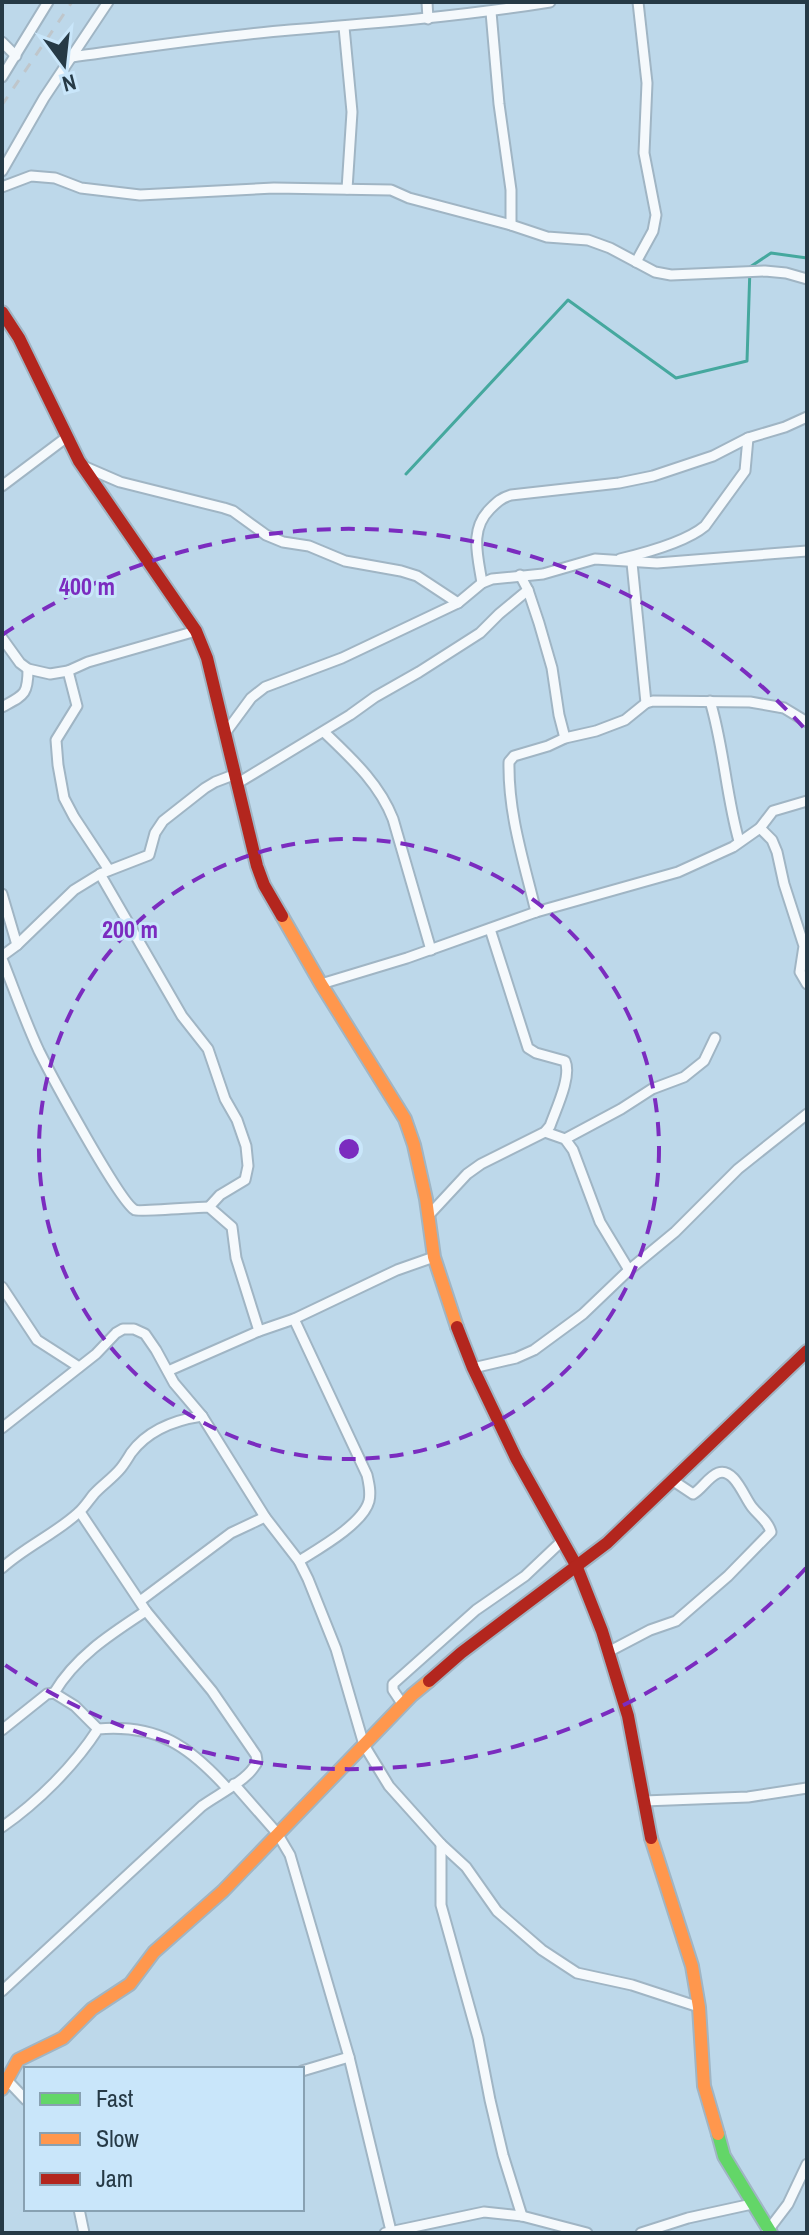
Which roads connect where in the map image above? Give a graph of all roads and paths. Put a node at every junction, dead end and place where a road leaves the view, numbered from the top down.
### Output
1 (48, 2) edge
2 (108, 2) edge
3 (427, 2) edge
4 (550, 2) edge
5 (638, 2) edge
6 (491, 12) junction
7 (428, 19) junction
8 (344, 27) junction
9 (2, 42) edge
10 (16, 56) junction
11 (72, 57) junction
12 (2, 77) edge
13 (2, 171) edge
14 (2, 187) edge
15 (347, 189) junction
16 (511, 225) junction
17 (636, 262) junction
18 (807, 279) edge
19 (2, 312) edge
20 (807, 417) edge
21 (67, 437) junction
22 (748, 438) junction
23 (82, 465) junction
24 (2, 486) edge
25 (807, 551) edge
26 (617, 560) junction
27 (632, 563) junction
28 (520, 575) junction
29 (482, 583) junction
30 (528, 590) junction
31 (458, 603) junction
32 (196, 631) junction
33 (2, 638) edge
34 (28, 669) junction
35 (68, 671) junction
36 (710, 701) junction
37 (646, 703) junction
38 (2, 707) edge
39 (807, 722) edge
40 (226, 732) junction
41 (324, 732) junction
42 (565, 738) junction
43 (237, 778) junction
44 (807, 801) edge
45 (760, 828) junction
46 (739, 841) junction
47 (105, 872) junction
48 (2, 894) edge
49 (536, 912) junction
50 (490, 929) junction
51 (17, 945) junction
52 (431, 950) junction
53 (2, 957) edge
54 (321, 984) junction
55 (807, 984) edge
56 (715, 1038) dead end
57 (807, 1114) edge
58 (545, 1132) junction
59 (565, 1139) junction
60 (209, 1207) junction
61 (428, 1216) junction
62 (434, 1257) junction
63 (629, 1270) junction
64 (2, 1287) edge
65 (294, 1319) junction
66 (259, 1331) junction
67 (807, 1351) edge
68 (79, 1367) junction
69 (473, 1368) junction
70 (168, 1371) junction
71 (202, 1416) junction
72 (2, 1428) edge
73 (672, 1480) junction
74 (80, 1512) junction
75 (265, 1517) junction
76 (563, 1540) junction
77 (299, 1561) junction
78 (576, 1565) junction
79 (2, 1568) edge
80 (140, 1601) junction
81 (146, 1611) junction
82 (608, 1652) junction
83 (54, 1693) junction
84 (403, 1705) junction
85 (98, 1729) junction
86 (2, 1730) edge
87 (364, 1745) junction
88 (231, 1786) junction
89 (807, 1788) edge
90 (644, 1801) junction
91 (2, 1827) edge
92 (277, 1833) junction
93 (441, 1844) junction
94 (2, 1975) edge
95 (10, 1983) junction
96 (2, 1991) edge
97 (699, 2007) junction
98 (349, 2057) junction
99 (304, 2070) edge
100 (4, 2085) edge
101 (24, 2099) edge
102 (807, 2164) edge
103 (752, 2204) junction
104 (79, 2211) edge
105 (522, 2216) junction
106 (556, 2230) edge
107 (388, 2232) edge
108 (768, 2232) edge
109 (84, 2233) edge
110 (587, 2233) edge
111 (641, 2233) edge

1 - 10 street
2 - 11 street
3 - 7 street
4 - 6 street
5 - 17 street
6 - 7 street
6 - 16 street
7 - 8 street
8 - 11 street
8 - 15 street
9 - 10 street
10 - 12 street
11 - 13 street
14 - 15 street
15 - 16 street
16 - 17 street
17 - 18 street
19 - 21 street
20 - 22 street
21 - 23 street
21 - 24 street
22 - 26 street
22 - 29 street
23 - 31 street
23 - 32 street
25 - 27 street
26 - 27 street
26 - 28 street
27 - 37 street
28 - 29 street
28 - 30 street
29 - 31 street
30 - 41 street
30 - 42 street
31 - 40 street
32 - 35 street
32 - 40 street
33 - 34 street
34 - 35 street
34 - 38 street
35 - 47 street
36 - 37 street
36 - 39 street
36 - 46 street
37 - 42 street
40 - 43 street
41 - 43 street
41 - 52 street
42 - 49 street
43 - 47 street
43 - 54 street
44 - 45 street
45 - 46 street
45 - 55 street
46 - 49 street
47 - 51 street
47 - 60 street
48 - 51 street
49 - 50 street
50 - 52 street
50 - 58 street
51 - 53 street
52 - 54 street
53 - 60 street
54 - 61 street
56 - 59 street
57 - 63 street
58 - 59 street
58 - 61 street
59 - 63 street
60 - 66 street
61 - 62 street
62 - 65 street
62 - 69 street
63 - 69 street
64 - 68 street
65 - 66 street
65 - 77 street
66 - 70 street
67 - 73 street
68 - 70 street
68 - 72 street
69 - 76 street
70 - 71 street
71 - 74 street
71 - 75 street
73 - 78 street
73 - 82 street
74 - 79 street
74 - 80 street
75 - 77 street
75 - 80 street
76 - 78 street
76 - 84 street
77 - 87 street
78 - 82 street
78 - 84 street
80 - 81 street
81 - 83 street
81 - 88 street
82 - 90 street
83 - 85 street
83 - 86 street
84 - 87 street
85 - 88 street
85 - 91 street
87 - 92 street
87 - 93 street
88 - 92 street
88 - 95 street
89 - 90 street
90 - 97 street
92 - 98 street
92 - 100 street
93 - 97 street
93 - 105 street
94 - 95 street
95 - 96 street
97 - 103 street
98 - 99 street
98 - 107 street
100 - 101 street
102 - 108 street
103 - 108 street
103 - 111 street
104 - 109 street
105 - 106 street
105 - 107 street
106 - 110 street

